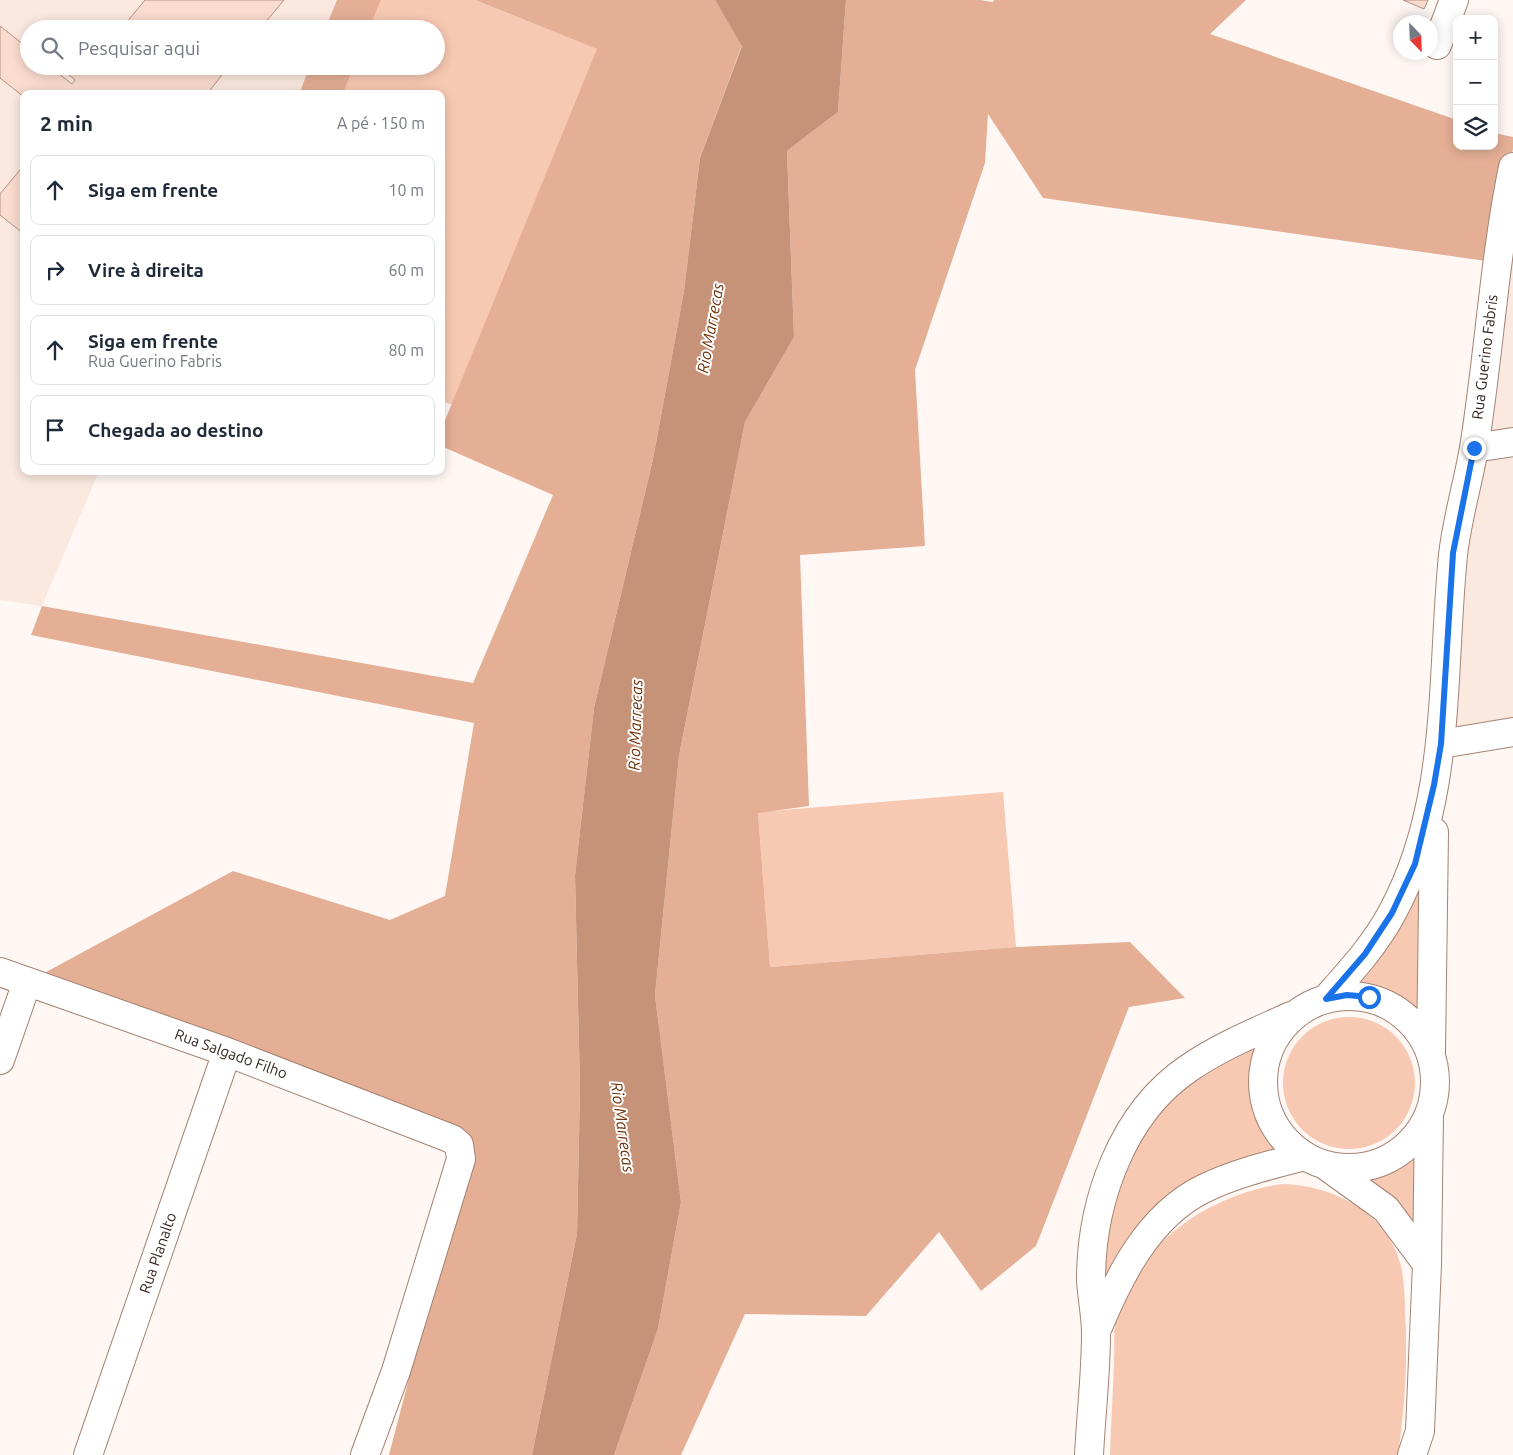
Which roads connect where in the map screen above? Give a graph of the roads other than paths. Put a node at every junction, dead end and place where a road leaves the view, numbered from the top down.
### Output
1 (1454, 0) edge
2 (1438, 42) edge
3 (1512, 180) edge
4 (1513, 442) edge
5 (1474, 448) junction
6 (1513, 732) edge
7 (1441, 744) junction
8 (1434, 785) junction
9 (0, 972) edge
10 (27, 982) junction
11 (1326, 999) junction
12 (1297, 1014) junction
13 (227, 1052) junction
14 (1431, 1052) junction
15 (0, 1060) edge
16 (1429, 1116) junction
17 (1314, 1160) junction
18 (1427, 1264) junction
19 (1096, 1333) junction
20 (1420, 1447) edge
21 (88, 1455) edge
22 (365, 1455) edge
23 (1089, 1455) edge

1 - 2 street
3 - 5 street, Rua Guerino Fabris
4 - 5 street
5 - 7 street, Rua Guerino Fabris
6 - 7 street
7 - 8 street, Rua Guerino Fabris
8 - 11 street
8 - 14 street
9 - 10 street, Rua Salgado Filho
10 - 13 street, Rua Salgado Filho
10 - 15 street
11 - 12 street
11 - 14 street
12 - 17 street
12 - 19 street
13 - 21 street, Rua Planalto
13 - 22 street, Rua Salgado Filho
14 - 16 street
16 - 17 street
16 - 18 street
17 - 18 street
17 - 19 street
18 - 20 street
19 - 23 street

